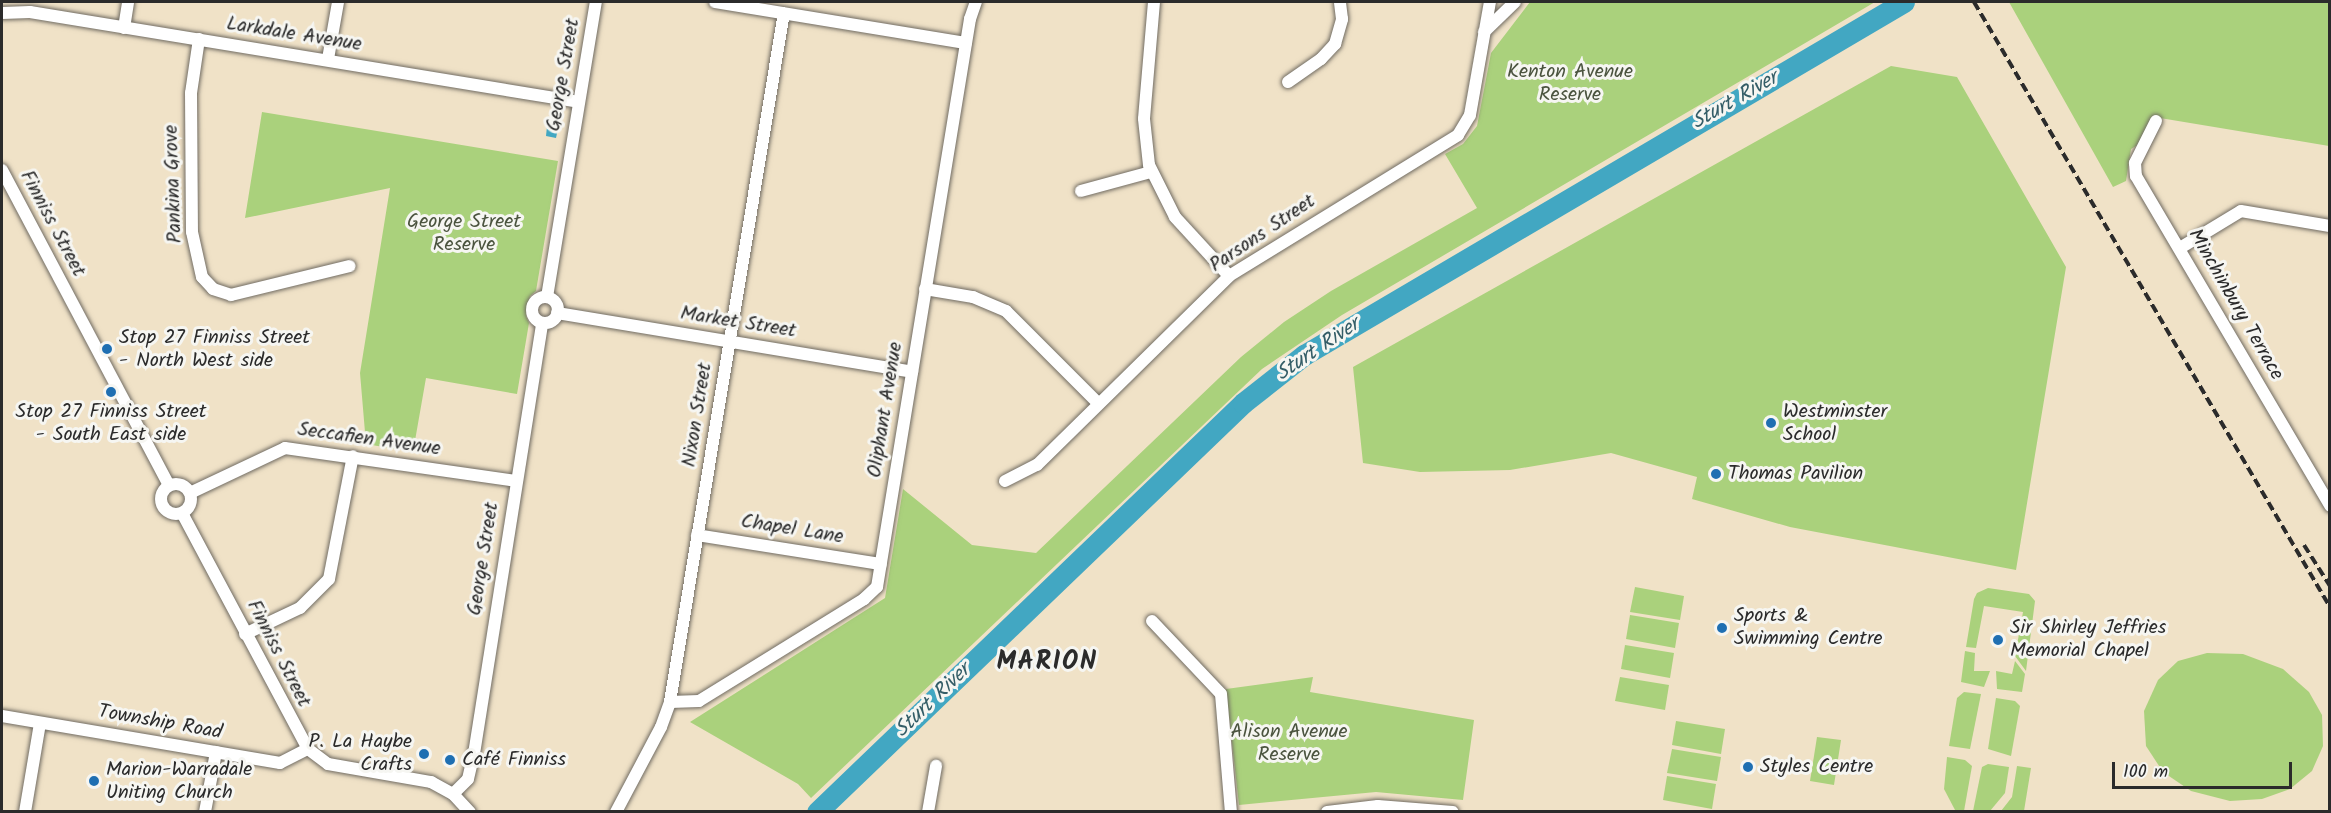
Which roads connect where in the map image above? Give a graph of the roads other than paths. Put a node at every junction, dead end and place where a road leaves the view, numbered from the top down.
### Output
1 (128, 2) edge
2 (338, 2) edge
3 (597, 2) edge
4 (715, 2) edge
5 (976, 2) edge
6 (1154, 2) edge
7 (1340, 2) edge
8 (1490, 2) edge
9 (1515, 2) edge
10 (2, 13) edge
11 (784, 13) junction
12 (124, 28) junction
13 (1484, 32) junction
14 (199, 39) junction
15 (966, 44) junction
16 (328, 59) junction
17 (1288, 82) dead end
18 (579, 102) junction
19 (2156, 121) dead end
20 (2, 171) edge
21 (1151, 172) junction
22 (1081, 191) dead end
23 (2330, 226) edge
24 (2180, 248) junction
25 (350, 266) dead end
26 (1229, 276) junction
27 (925, 289) junction
28 (547, 297) junction
29 (558, 313) junction
30 (542, 323) junction
31 (729, 342) junction
32 (912, 372) junction
33 (1098, 403) junction
34 (353, 456) junction
35 (516, 481) junction
36 (1005, 481) dead end
37 (169, 486) junction
38 (190, 493) junction
39 (2329, 503) edge
40 (182, 513) junction
41 (698, 535) junction
42 (880, 564) junction
43 (1152, 621) dead end
44 (246, 634) junction
45 (670, 702) junction
46 (2, 716) edge
47 (40, 723) junction
48 (308, 749) junction
49 (216, 752) junction
50 (936, 766) dead end
51 (453, 794) junction
52 (1378, 809) edge
53 (26, 812) edge
54 (205, 812) edge
55 (470, 812) edge
56 (616, 812) edge
57 (928, 812) edge
58 (1231, 812) edge
59 (1327, 812) edge
60 (1453, 812) edge

1 - 12 street
2 - 16 street
3 - 18 street, George Street
4 - 11 street
5 - 15 street, Oliphant Avenue
6 - 21 street
7 - 17 street
8 - 13 street, Parsons Street
9 - 13 street
10 - 12 street, Larkdale Avenue
11 - 15 street
11 - 31 street, Nixon Street
12 - 14 street, Larkdale Avenue
13 - 26 street, Parsons Street
14 - 16 street, Larkdale Avenue
14 - 25 street, Pankina Grove
15 - 27 street, Oliphant Avenue
16 - 18 street, Larkdale Avenue
18 - 28 street, George Street
19 - 24 street, Minchinbury Terrace
20 - 37 street, Finniss Street
21 - 22 street
21 - 26 street
23 - 24 street
24 - 39 street, Minchinbury Terrace
26 - 33 street, Parsons Street
27 - 32 street, Oliphant Avenue
27 - 33 street
28 - 29 street
28 - 30 street
29 - 30 street
29 - 31 street, Market Street
30 - 35 street, George Street
31 - 32 street, Market Street
31 - 41 street, Nixon Street
32 - 42 street, Oliphant Avenue
33 - 36 street, Parsons Street
34 - 35 street, Seccafien Avenue
34 - 38 street, Seccafien Avenue
34 - 44 street
35 - 51 street, George Street
37 - 38 street
37 - 40 street
38 - 40 street
40 - 44 street, Finniss Street
41 - 42 street, Chapel Lane
41 - 45 street, Nixon Street
42 - 45 street, Oliphant Avenue
43 - 58 street
44 - 48 street, Finniss Street
45 - 56 street, Nixon Street
46 - 47 street, Township Road
47 - 49 street, Township Road
47 - 53 street
48 - 49 street, Township Road
48 - 51 street, Finniss Street
49 - 54 street
50 - 57 street
51 - 55 street, Finniss Street
52 - 59 street
52 - 60 street

